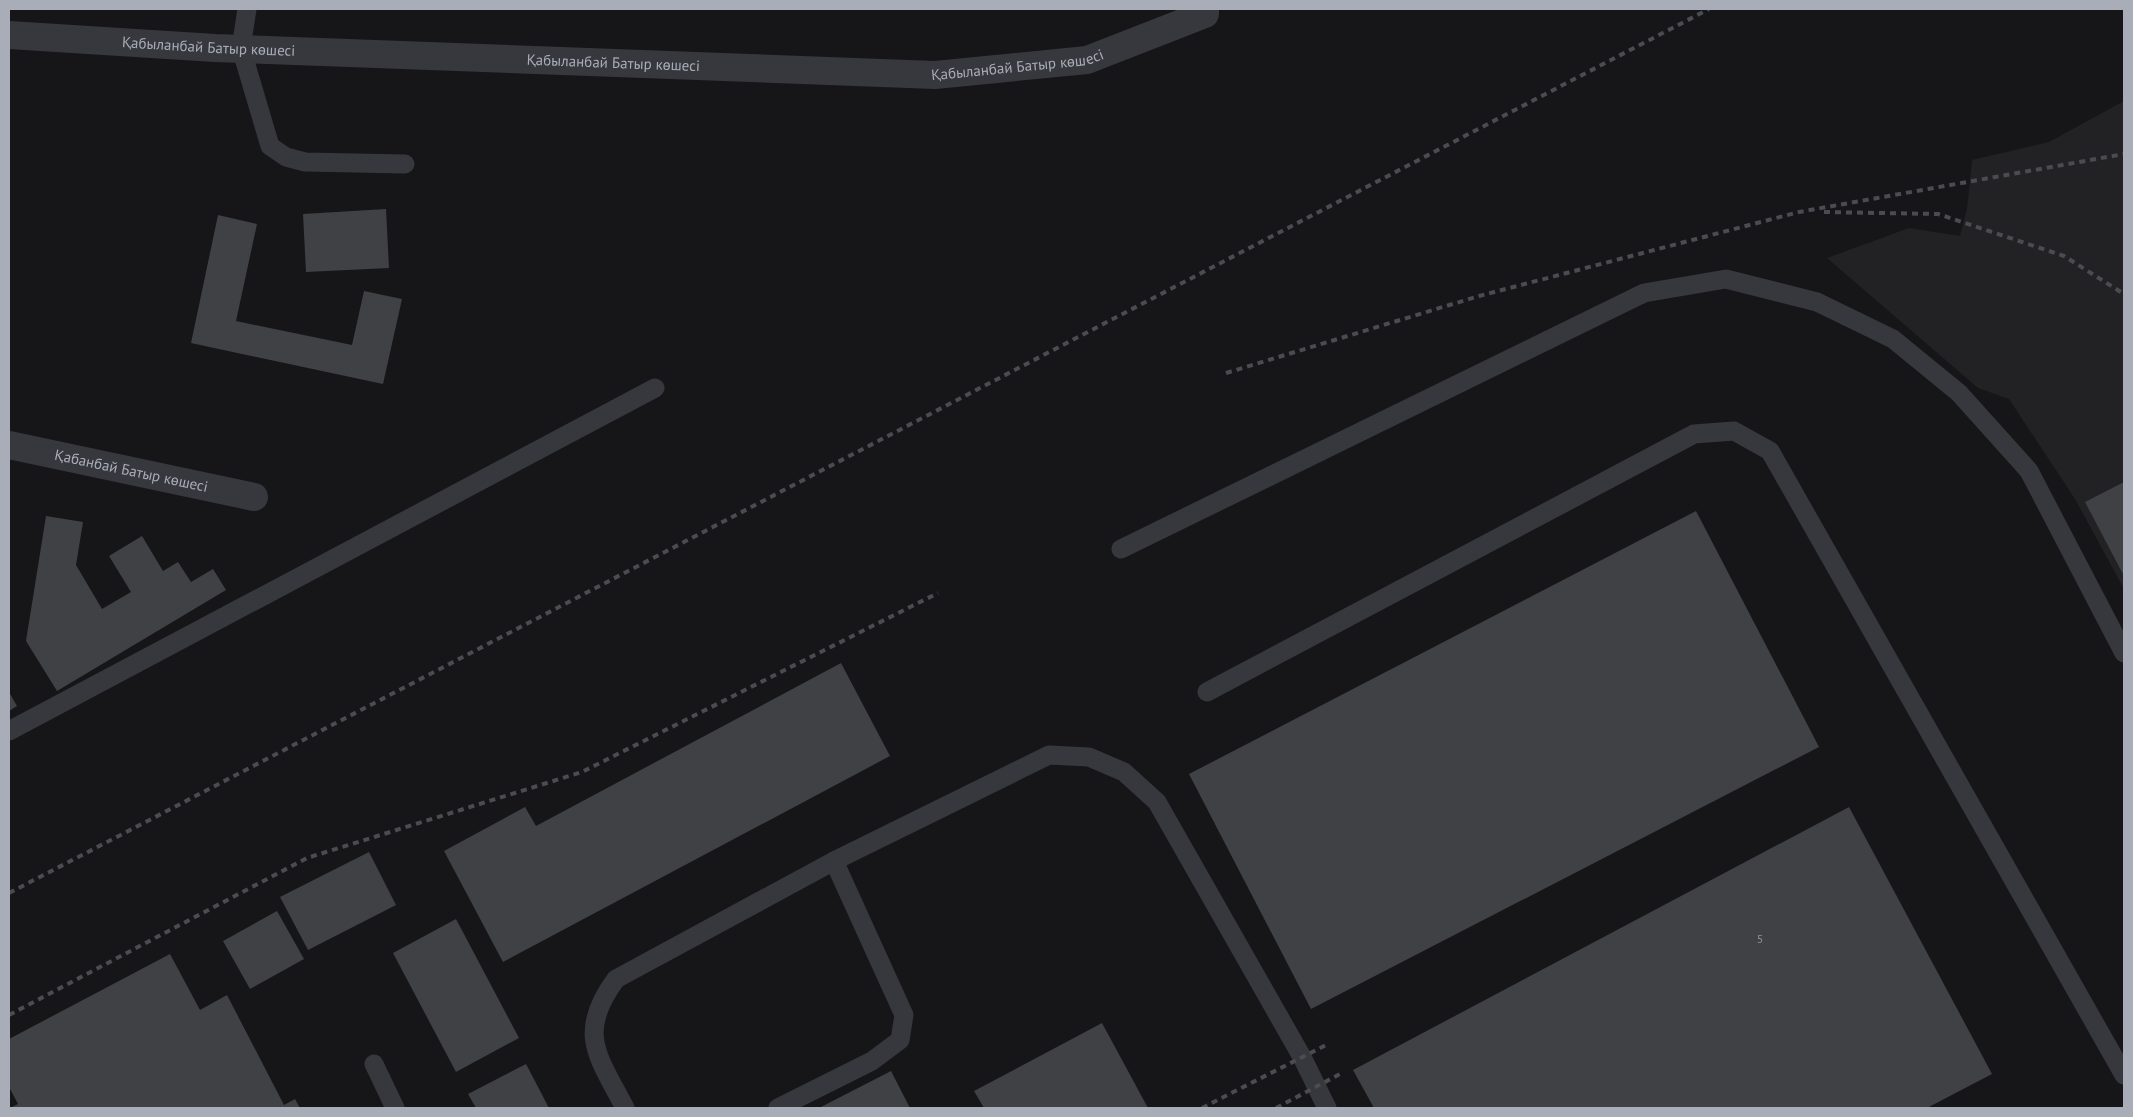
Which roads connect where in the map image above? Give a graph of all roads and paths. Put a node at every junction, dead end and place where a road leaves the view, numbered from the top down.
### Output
1 (247, 9) edge
2 (1205, 9) edge
3 (9, 35) edge
4 (241, 48) junction
5 (406, 164) dead end
6 (655, 388) dead end
7 (9, 445) edge
8 (254, 497) dead end
9 (1121, 549) dead end
10 (2124, 653) edge
11 (1207, 692) dead end
12 (9, 731) edge
13 (834, 861) junction
14 (374, 1064) dead end
15 (2124, 1075) edge
16 (395, 1108) edge
17 (625, 1108) edge
18 (778, 1108) edge
19 (1327, 1108) edge

1 - 4 lane
2 - 4 street, Қабыланбай Батыр көшесі
3 - 4 street, Қабыланбай Батыр көшесі
4 - 5 lane
6 - 12 lane
7 - 8 street, Қабанбай Батыр көшесі
9 - 10 lane
11 - 15 lane
13 - 17 lane
13 - 18 lane
13 - 19 lane
14 - 16 lane

